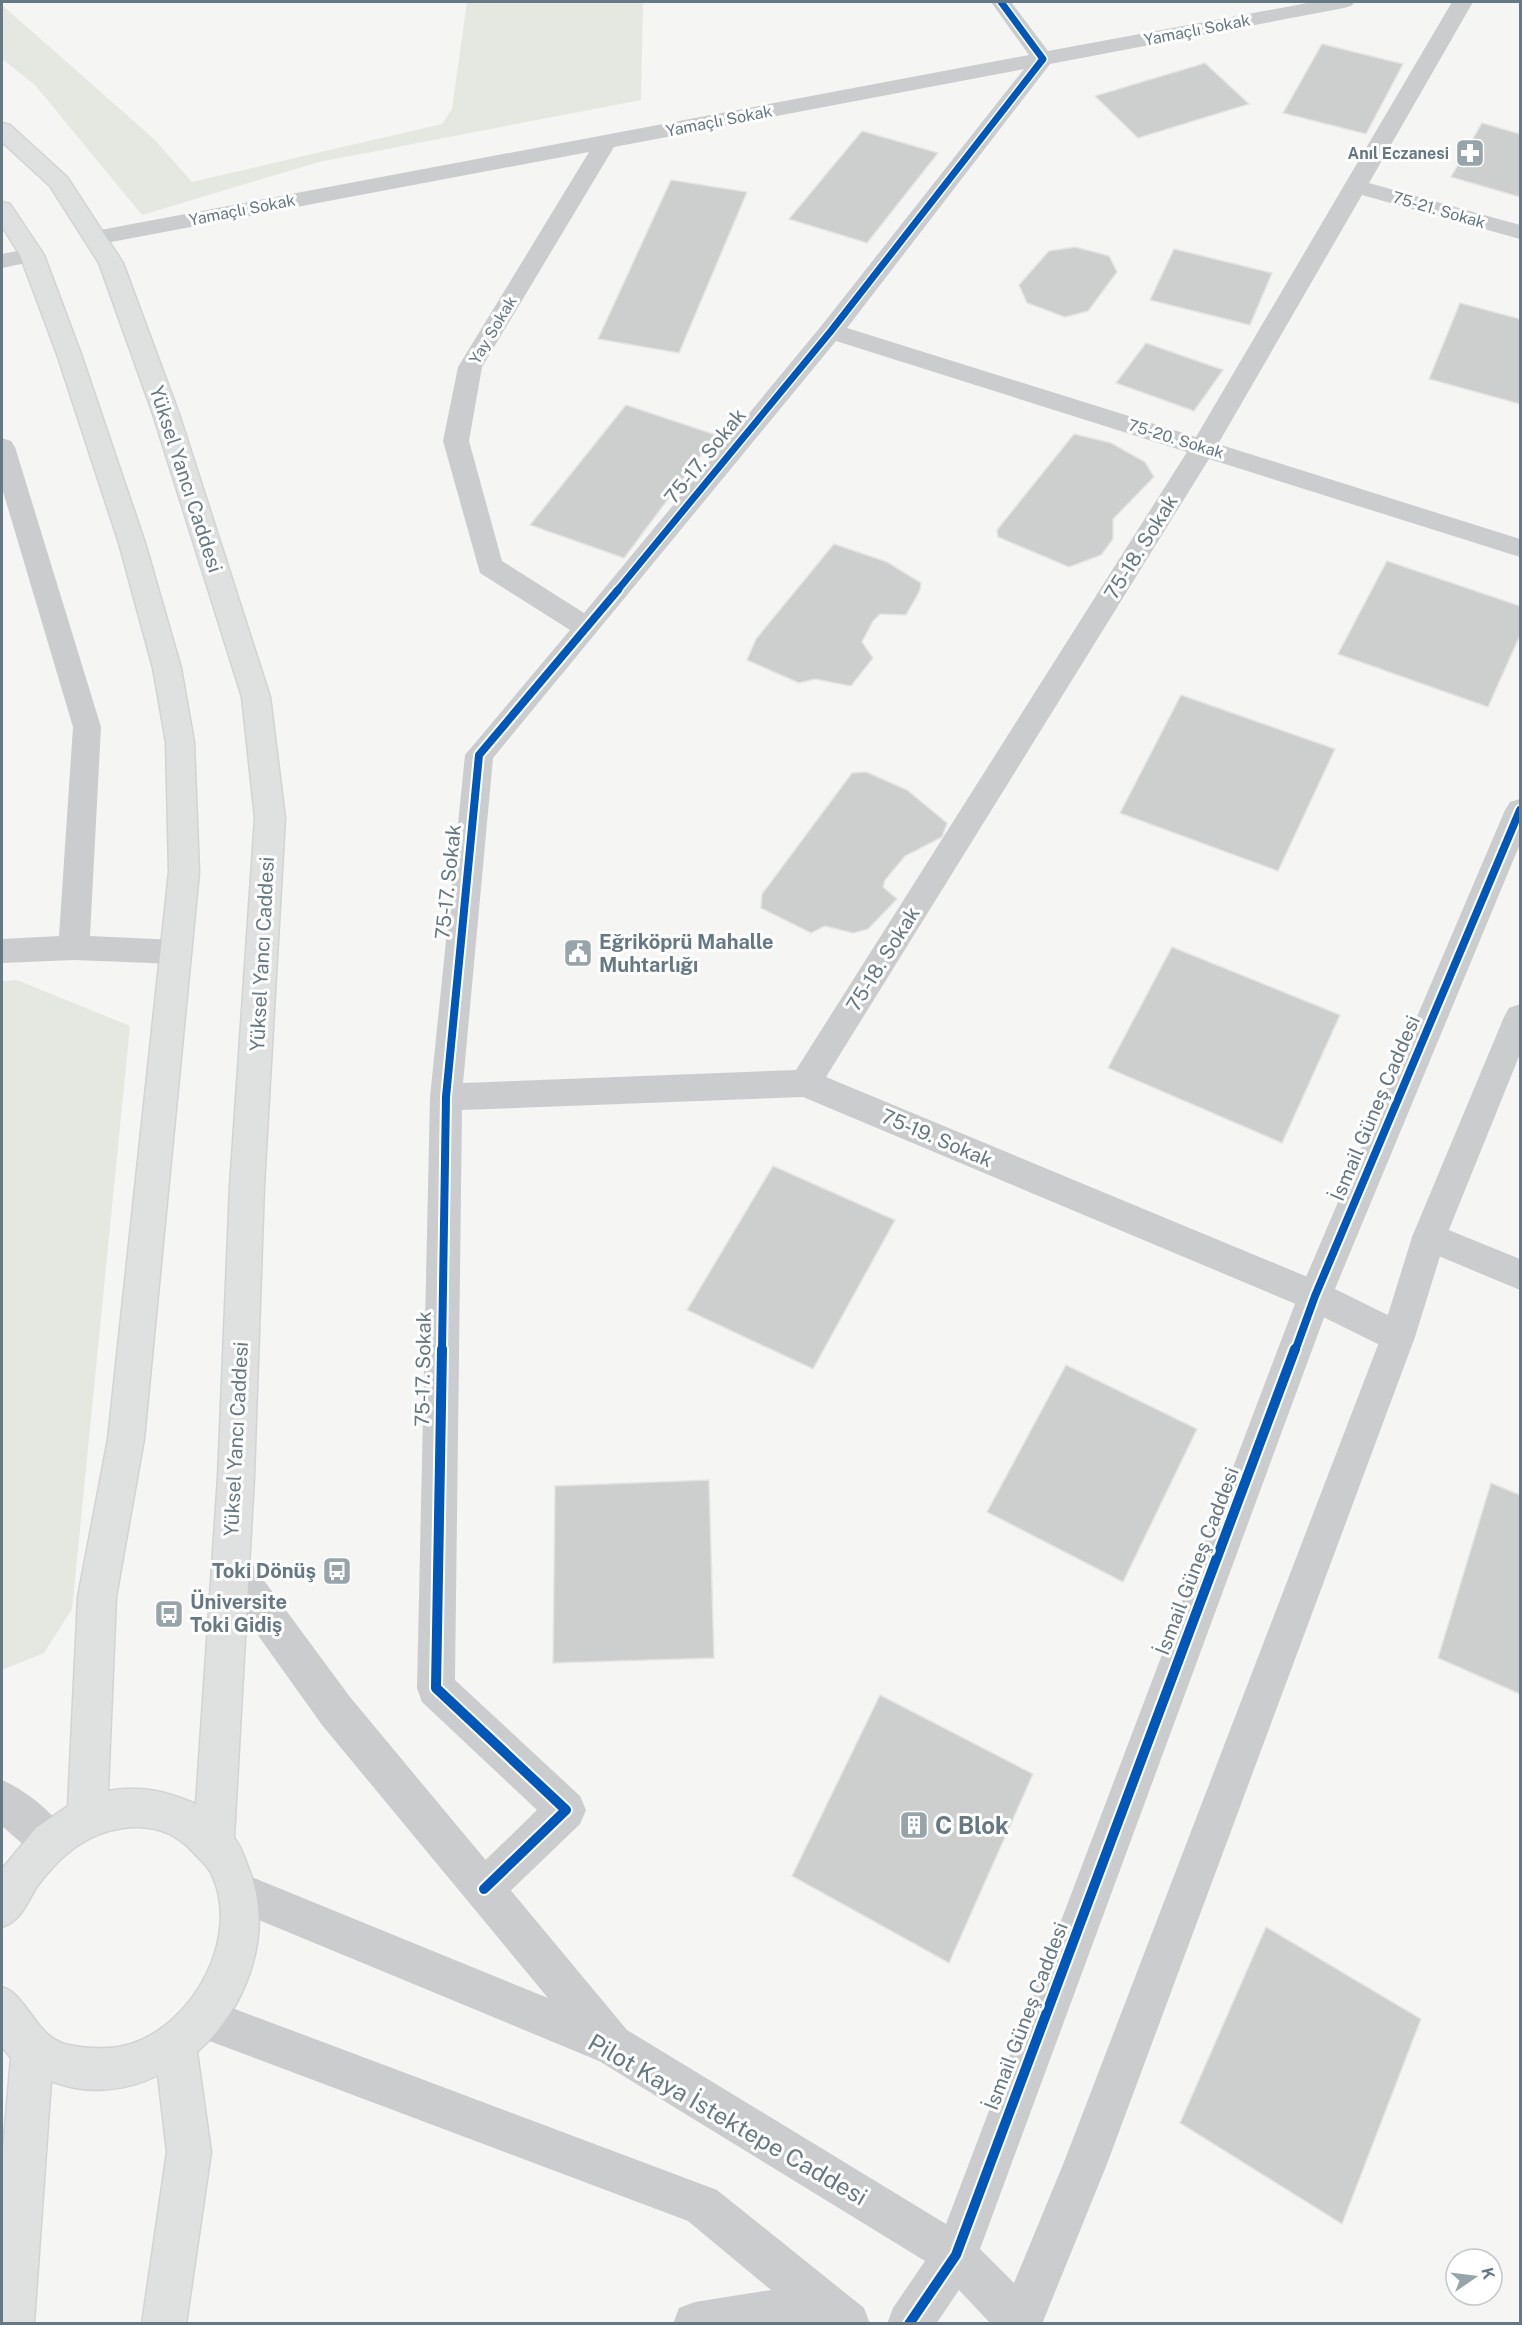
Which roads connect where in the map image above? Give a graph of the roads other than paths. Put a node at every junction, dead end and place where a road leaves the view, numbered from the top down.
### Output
1 (1001, 2) edge
2 (1344, 2) edge
3 (1463, 2) edge
4 (1043, 59) junction
5 (2, 130) edge
6 (606, 142) junction
7 (1357, 187) junction
8 (2, 209) edge
9 (1521, 232) edge
10 (95, 238) junction
11 (32, 255) junction
12 (2, 261) edge
13 (831, 331) junction
14 (2, 447) edge
15 (1203, 448) junction
16 (1521, 548) edge
17 (587, 628) junction
18 (1521, 810) edge
19 (74, 948) junction
20 (2, 951) edge
21 (176, 952) junction
22 (1521, 1017) edge
23 (805, 1083) junction
24 (446, 1097) junction
25 (1429, 1237) junction
26 (1521, 1275) edge
27 (1315, 1296) junction
28 (1398, 1337) junction
29 (230, 1565) junction
30 (2, 1800) edge
31 (87, 1818) junction
32 (49, 1840) junction
33 (214, 1841) junction
34 (484, 1889) junction
35 (239, 1892) junction
36 (2, 1907) edge
37 (11, 2024) edge
38 (189, 2031) junction
39 (614, 2046) junction
40 (956, 2255) junction
41 (836, 2314) edge
42 (1020, 2323) edge
43 (12, 2324) edge
44 (164, 2324) edge
45 (695, 2324) edge
46 (909, 2324) edge

1 - 4 street
2 - 4 street, Yamaçlı Sokak
3 - 7 street, 75-18. Sokak
4 - 6 street, Yamaçlı Sokak
4 - 13 street, 75-17. Sokak
5 - 10 main road, Yüksel Yancı Caddesi
6 - 10 street, Yamaçlı Sokak
6 - 17 street, Yay Sokak
7 - 9 street, 75-21. Sokak
7 - 15 street, 75-18. Sokak
8 - 11 main road
10 - 29 main road, Yüksel Yancı Caddesi
11 - 12 street
11 - 21 main road
13 - 15 street, 75-20. Sokak
13 - 17 street, 75-17. Sokak
14 - 19 street
15 - 16 street, 75-20. Sokak
15 - 23 street, 75-18. Sokak
17 - 24 street, 75-17. Sokak
18 - 27 street, İsmail Güneş Caddesi
19 - 20 street
19 - 21 street
21 - 31 main road
22 - 25 street
23 - 24 street, 75-19. Sokak
23 - 27 street, 75-19. Sokak
24 - 34 street, 75-17. Sokak
25 - 26 street
25 - 28 street
27 - 28 street, 75-19. Sokak
27 - 40 street, İsmail Güneş Caddesi
28 - 42 street
29 - 33 main road, Yüksel Yancı Caddesi
29 - 34 street
30 - 32 street
31 - 32 main road
31 - 33 main road
32 - 36 main road
33 - 35 main road
34 - 39 street
35 - 38 main road
35 - 39 street, Pilot Kaya İstektepe Caddesi
37 - 38 main road
37 - 43 main road
38 - 41 street
38 - 44 main road
39 - 40 street, Pilot Kaya İstektepe Caddesi
40 - 42 street, Pilot Kaya İstektepe Caddesi
40 - 46 street, İsmail Güneş Caddesi
41 - 45 street

